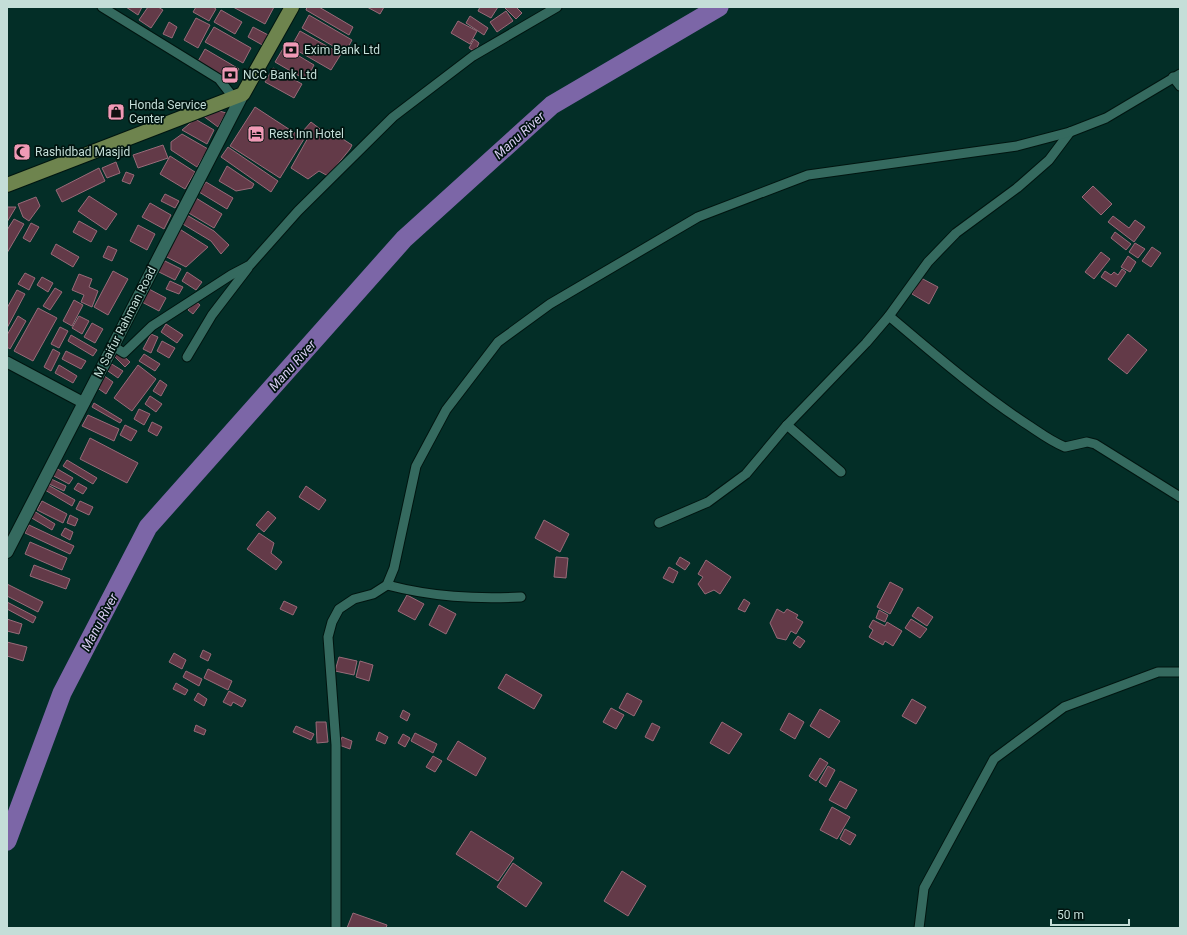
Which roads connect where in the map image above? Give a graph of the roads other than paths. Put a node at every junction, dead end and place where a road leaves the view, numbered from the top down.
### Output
1 (102, 7) edge
2 (292, 7) edge
3 (554, 8) edge
4 (1176, 76) edge
5 (1180, 86) edge
6 (238, 95) junction
7 (1070, 132) junction
8 (7, 185) edge
9 (250, 265) junction
10 (889, 316) junction
11 (112, 346) junction
12 (187, 357) dead end
13 (7, 362) edge
14 (84, 403) junction
15 (787, 425) junction
16 (841, 472) dead end
17 (1180, 497) edge
18 (659, 522) dead end
19 (7, 552) edge
20 (387, 585) junction
21 (522, 598) dead end
22 (1180, 672) edge
23 (336, 928) edge
24 (919, 928) edge

1 - 6 street
2 - 6 highway
3 - 9 street
4 - 5 street
4 - 7 street
6 - 8 highway
6 - 11 main road, M Saifur Rahman Road
7 - 10 street
7 - 20 street
9 - 11 street
9 - 12 street
10 - 15 street
10 - 17 street
11 - 14 main road, M Saifur Rahman Road
13 - 14 street
14 - 19 main road, M Saifur Rahman Road
15 - 16 street
15 - 18 street
20 - 21 street
20 - 23 street
22 - 24 street

